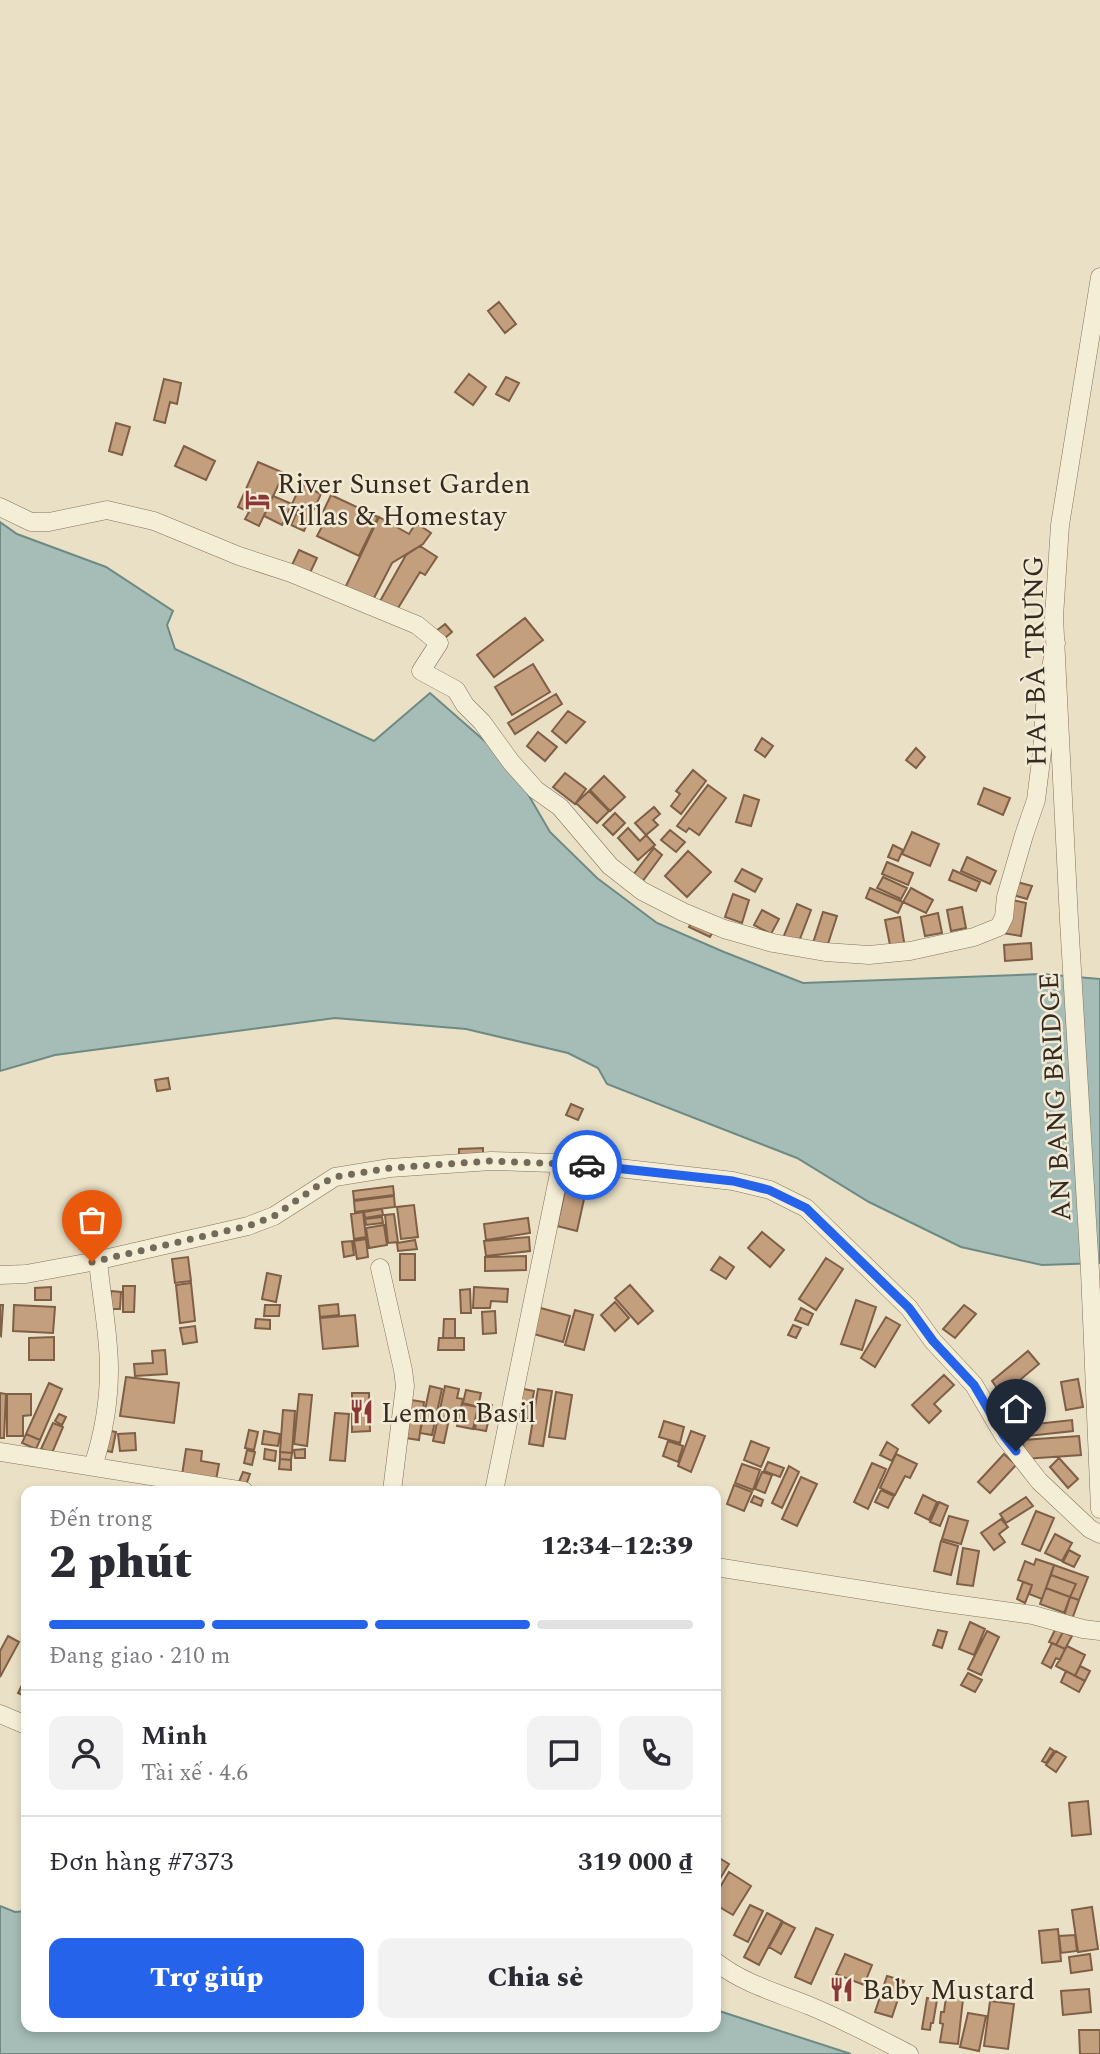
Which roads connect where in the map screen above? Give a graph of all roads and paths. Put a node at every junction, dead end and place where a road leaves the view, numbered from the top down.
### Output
1 (1100, 277) edge
2 (0, 507) edge
3 (1056, 643) junction
4 (1069, 920) joint
5 (561, 1164) junction
6 (98, 1260) junction
7 (380, 1268) dead end
8 (0, 1275) edge
9 (0, 1452) edge
10 (1099, 1462) edge
11 (93, 1466) junction
12 (214, 1486) edge
13 (392, 1486) edge
14 (495, 1486) edge
15 (1100, 1509) edge
16 (1100, 1534) edge
17 (721, 1568) edge
18 (1100, 1631) edge
19 (0, 1714) edge
20 (21, 1723) edge
21 (721, 1966) edge
22 (909, 2054) edge

1 - 3 street, HAI BÀ TRƯNG
2 - 3 street
3 - 4 street, HAI BÀ TRƯNG
4 - 10 street, AN BANG BRIDGE
5 - 6 street
5 - 14 street
5 - 16 street
6 - 8 street
6 - 11 street
7 - 13 street
9 - 11 street
10 - 15 street
11 - 12 street
17 - 18 street
19 - 20 street
21 - 22 street

